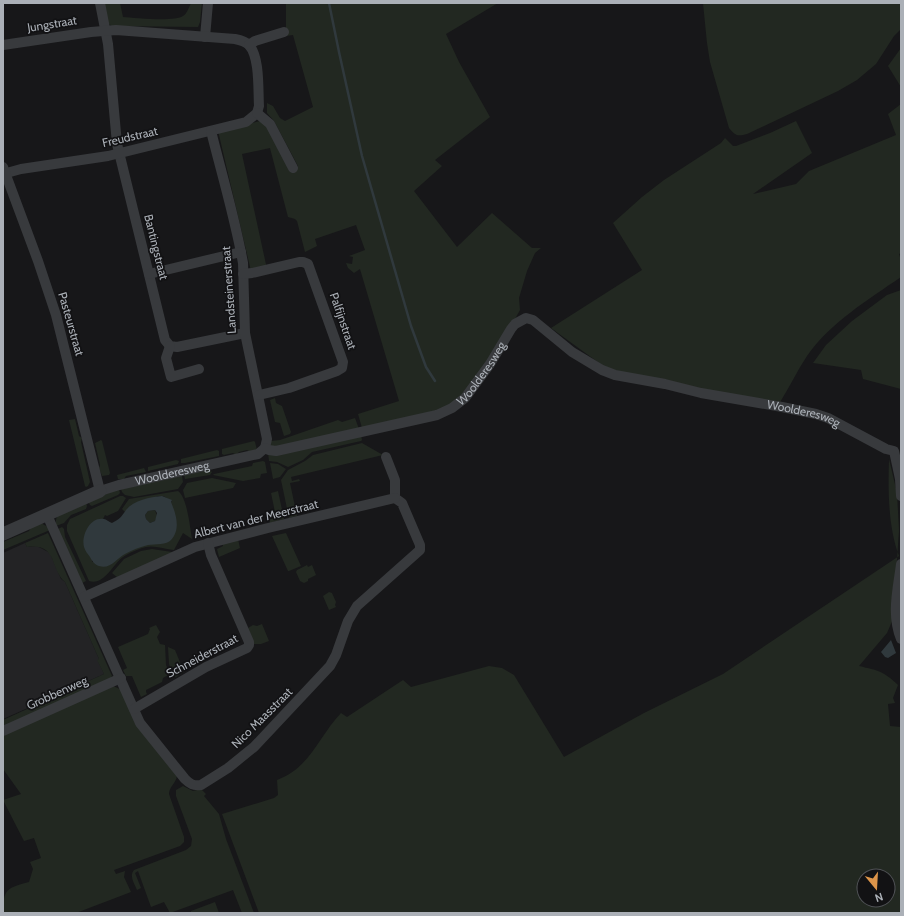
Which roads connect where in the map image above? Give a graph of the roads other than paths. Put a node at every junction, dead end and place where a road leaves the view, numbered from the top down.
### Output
1 (100, 3) edge
2 (208, 3) edge
3 (106, 31) junction
4 (284, 32) dead end
5 (205, 37) junction
6 (3, 45) edge
7 (249, 45) junction
8 (257, 114) junction
9 (211, 131) junction
10 (119, 153) junction
11 (293, 168) dead end
12 (4, 171) edge
13 (241, 252) junction
14 (149, 274) junction
15 (243, 274) junction
16 (244, 333) junction
17 (170, 346) junction
18 (199, 369) dead end
19 (258, 395) junction
20 (266, 448) junction
21 (898, 450) edge
22 (386, 457) dead end
23 (100, 491) junction
24 (901, 496) edge
25 (395, 498) junction
26 (47, 515) junction
27 (3, 534) edge
28 (208, 543) junction
29 (901, 564) edge
30 (84, 596) junction
31 (901, 639) edge
32 (121, 678) junction
33 (134, 709) junction
34 (3, 731) edge

1 - 3 street, Bantingstraat
2 - 5 street
3 - 5 street
3 - 6 street, Jungstraat
3 - 10 street, Bantingstraat
4 - 7 street
5 - 7 street
7 - 8 street
8 - 9 street, Freudstraat
8 - 11 street
9 - 10 street, Freudstraat
9 - 13 street, Landsteinerstraat
10 - 12 street, Freudstraat
10 - 14 street, Bantingstraat
12 - 23 street, Pasteurstraat
13 - 14 street
13 - 15 street, Landsteinerstraat
14 - 17 street, Bantingstraat
15 - 16 street, Landsteinerstraat
15 - 19 street, Palfijnstraat
16 - 17 street
16 - 19 street, Landsteinerstraat
17 - 18 street
19 - 20 street, Landsteinerstraat
20 - 21 street, Woolderesweg
20 - 23 street, Woolderesweg
21 - 24 street, Woolderesweg
22 - 25 street
23 - 26 street, Woolderesweg
25 - 28 street, Albert van der Meerstraat
25 - 33 street, Nico Maasstraat
26 - 27 street, Woolderesweg
26 - 30 street, Nico Maasstraat
28 - 30 street, Albert van der Meerstraat
28 - 33 street, Schneiderstraat
29 - 31 street
30 - 32 street, Nico Maasstraat
32 - 33 street, Nico Maasstraat
32 - 34 street, Grobbenweg

